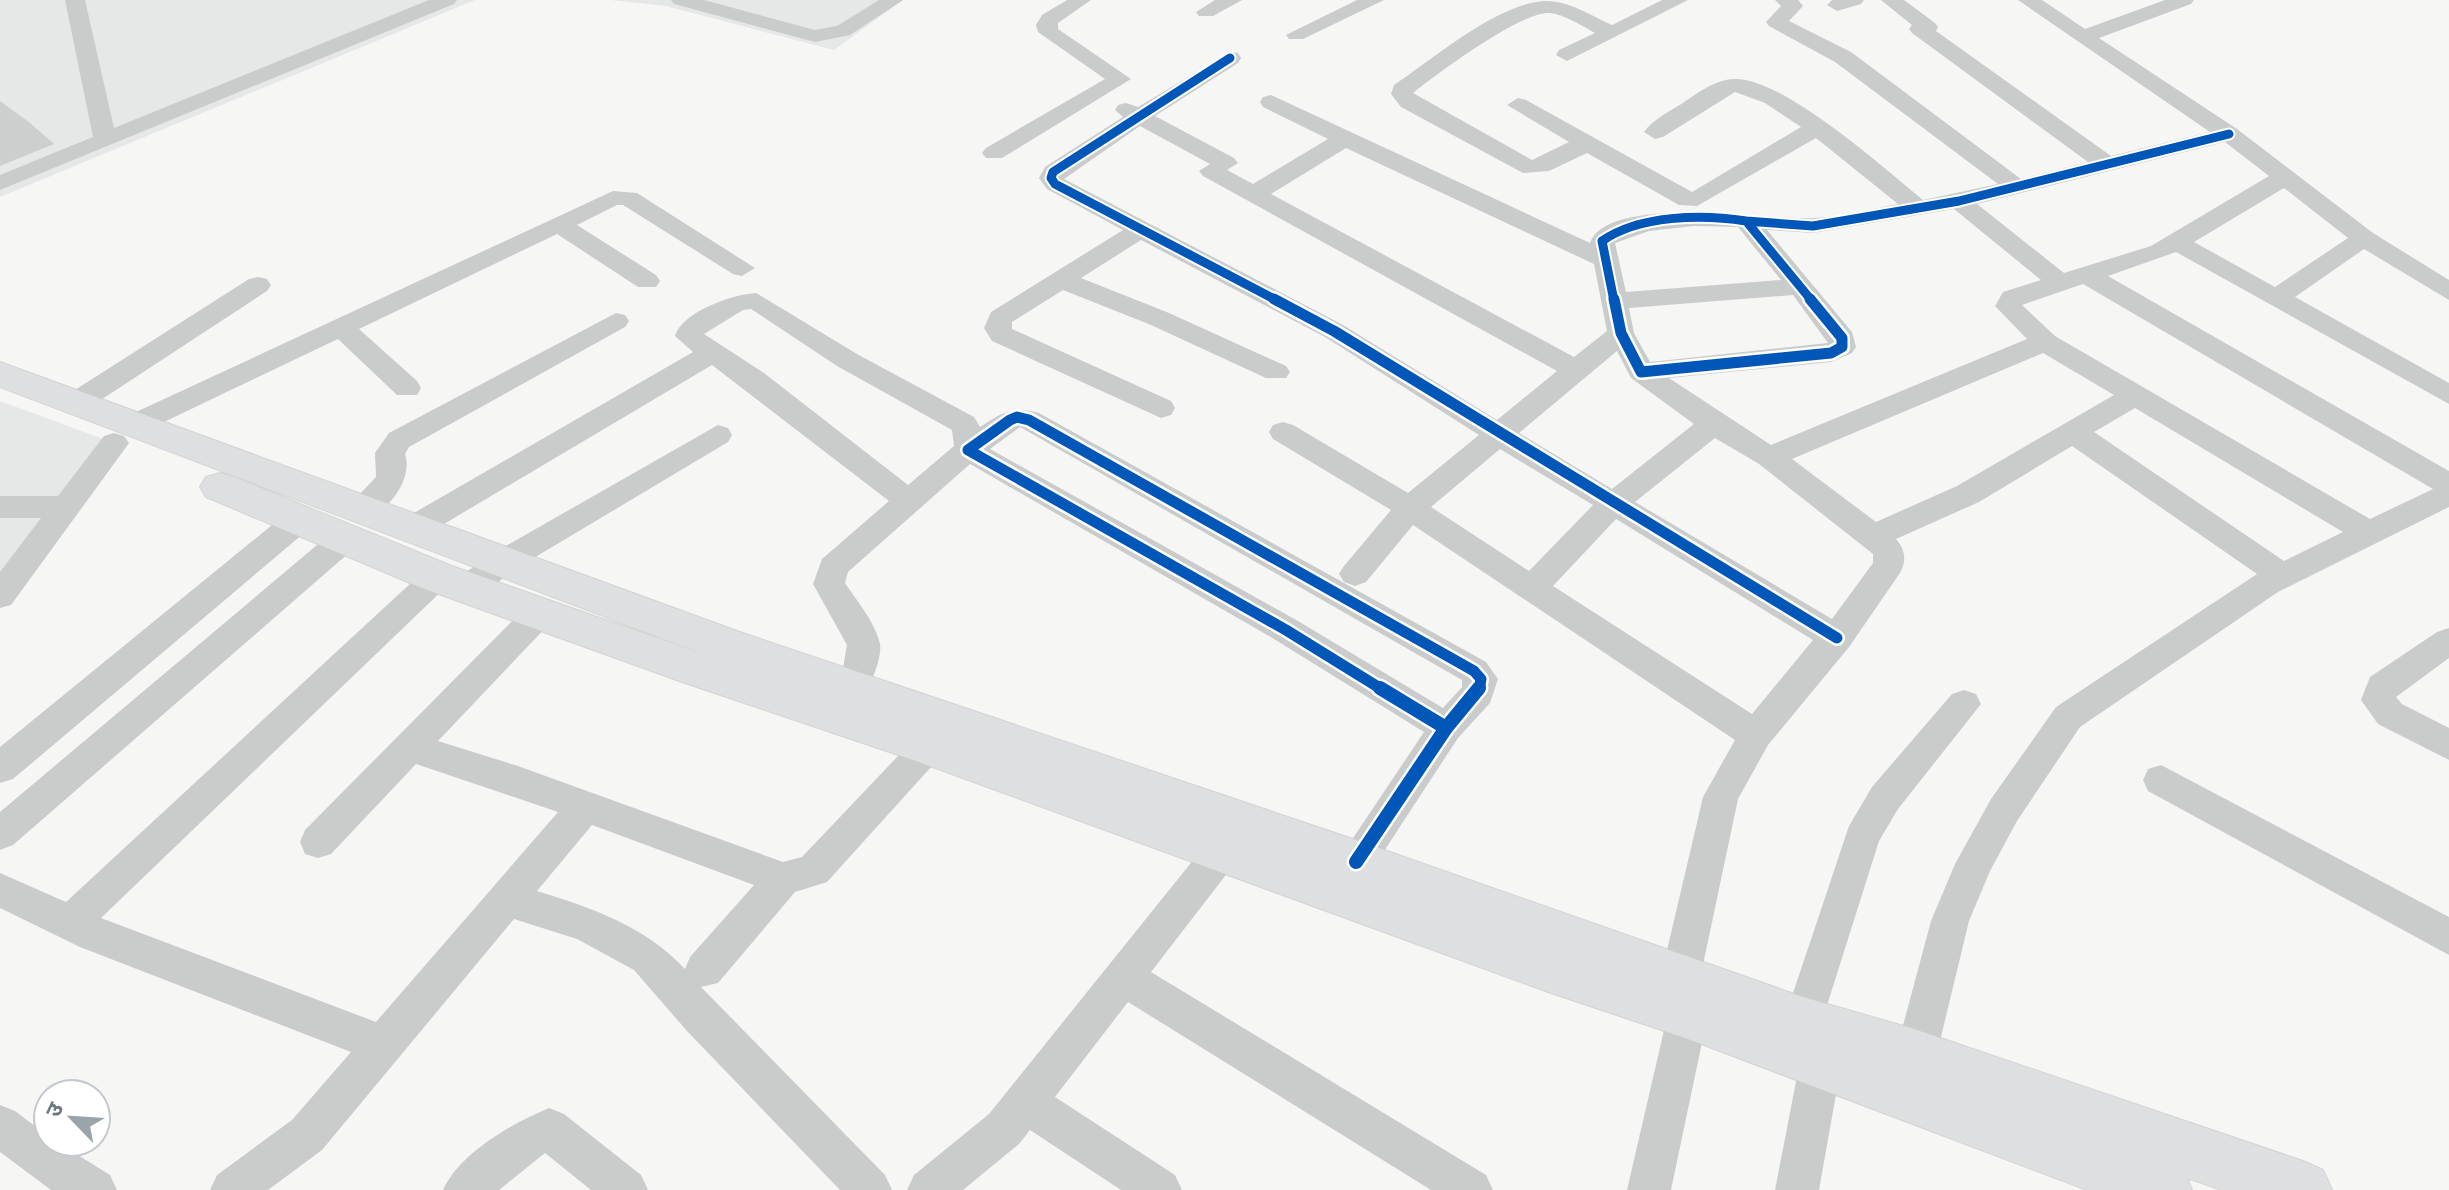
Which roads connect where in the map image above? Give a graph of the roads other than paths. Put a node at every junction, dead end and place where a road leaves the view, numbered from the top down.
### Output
1 (75, 0) edge
2 (447, 0) edge
3 (681, 0) edge
4 (893, 0) edge
5 (1081, 0) edge
6 (1232, 0) edge
7 (1374, 0) edge
8 (1785, 0) edge
9 (1891, 0) edge
10 (2005, 0) edge
11 (2029, 0) edge
12 (2184, 0) edge
13 (1668, 2) edge
14 (1206, 12) dead end
15 (1613, 33) junction
16 (1296, 35) dead end
17 (2082, 37) junction
18 (1567, 55) dead end
19 (1230, 58) dead end
20 (1094, 95) junction
21 (1271, 102) dead end
22 (1518, 105) dead end
23 (1140, 116) junction
24 (1817, 127) junction
25 (1655, 132) dead end
26 (2220, 137) junction
27 (1345, 139) junction
28 (105, 140) junction
29 (1592, 146) junction
30 (994, 153) dead end
31 (2108, 165) junction
32 (2283, 178) junction
33 (0, 183) edge
34 (2018, 188) junction
35 (1253, 194) junction
36 (1959, 201) junction
37 (1917, 207) junction
38 (1746, 221) junction
39 (559, 224) junction
40 (1141, 229) junction
41 (2364, 238) junction
42 (2176, 242) junction
43 (1606, 260) junction
44 (742, 268) dead end
45 (2073, 279) junction
46 (1061, 280) junction
47 (647, 281) dead end
48 (258, 285) dead end
49 (1799, 287) junction
50 (2449, 292) edge
51 (2276, 298) junction
52 (1614, 301) junction
53 (616, 321) dead end
54 (341, 327) junction
55 (1621, 333) junction
56 (2045, 342) junction
57 (712, 353) junction
58 (1576, 370) junction
59 (1276, 372) dead end
60 (1641, 372) junction
61 (0, 374) edge
62 (407, 388) dead end
63 (2137, 394) junction
64 (2449, 395) edge
65 (0, 401) edge
66 (77, 402) junction
67 (1161, 408) dead end
68 (1713, 424) junction
69 (1283, 432) dead end
70 (2073, 432) junction
71 (124, 434) junction
72 (1498, 434) junction
73 (718, 435) dead end
74 (968, 450) junction
75 (1769, 457) junction
76 (2449, 485) edge
77 (2449, 494) edge
78 (910, 502) junction
79 (1613, 504) junction
80 (0, 507) edge
81 (68, 507) junction
82 (1410, 508) junction
83 (299, 520) junction
84 (354, 524) junction
85 (411, 529) junction
86 (2369, 533) junction
87 (1873, 536) junction
88 (1355, 574) dead end
89 (2281, 575) junction
90 (469, 576) junction
91 (1532, 588) junction
92 (0, 596) edge
93 (541, 612) junction
94 (1837, 638) junction
95 (2441, 656) edge
96 (841, 700) junction
97 (1964, 704) dead end
98 (1446, 728) junction
99 (1756, 735) junction
100 (2449, 745) edge
101 (929, 746) junction
102 (412, 748) junction
103 (0, 768) edge
104 (2161, 780) dead end
105 (585, 807) junction
106 (0, 834) edge
107 (1234, 837) junction
108 (318, 842) dead end
109 (1356, 862) junction
110 (783, 879) junction
111 (0, 890) edge
112 (506, 899) junction
113 (70, 923) junction
114 (2449, 937) edge
115 (704, 970) dead end
116 (1123, 977) junction
117 (1680, 1000) junction
118 (1812, 1042) junction
119 (384, 1045) junction
120 (1911, 1074) junction
121 (1025, 1102) junction
122 (0, 1126) edge
123 (95, 1190) edge
124 (232, 1190) edge
125 (465, 1190) edge
126 (626, 1190) edge
127 (870, 1190) edge
128 (929, 1190) edge
129 (1160, 1190) edge
130 (1471, 1190) edge
131 (1649, 1190) edge
132 (1797, 1190) edge
133 (2163, 1190) edge
134 (2303, 1190) edge

1 - 28 street
2 - 28 street
3 - 4 street
5 - 20 street
6 - 14 street
7 - 16 street
8 - 34 street
9 - 31 street
10 - 26 street
11 - 17 street
12 - 17 street
13 - 15 street
15 - 18 street
15 - 29 street
17 - 26 street
19 - 23 street
20 - 23 street
20 - 30 street
21 - 27 street
22 - 29 street
23 - 35 street
23 - 40 street
24 - 25 street
24 - 29 street
24 - 37 street
26 - 31 street
26 - 32 street
27 - 35 street
27 - 43 street
28 - 33 street
31 - 34 street
32 - 41 street
32 - 42 street
34 - 36 street
35 - 58 street
36 - 37 street
36 - 45 street
37 - 38 street
38 - 43 street
38 - 49 street
39 - 44 street
39 - 47 street
39 - 54 street
40 - 46 street
40 - 72 street
41 - 50 street
41 - 51 street
42 - 45 street
42 - 51 street
43 - 52 street
45 - 56 street
45 - 76 street
46 - 59 street
46 - 67 street
48 - 66 street
49 - 52 street
49 - 60 street
51 - 64 street
52 - 55 street
53 - 84 street
54 - 62 street
54 - 71 street
55 - 58 street
55 - 60 street
56 - 63 street
56 - 75 street
57 - 74 street
57 - 78 street
57 - 85 street
58 - 72 street
60 - 68 street
61 - 66 main road
63 - 70 street
63 - 86 street
65 - 71 main road
66 - 71 main road
68 - 75 street
68 - 79 street
69 - 82 street
70 - 87 street
70 - 89 street
71 - 81 street
71 - 83 main road
71 - 84 main road
72 - 79 street
72 - 82 street
73 - 90 street
74 - 78 street
74 - 98 street
74 - 98 street
75 - 87 street
77 - 86 street
78 - 96 street
79 - 91 street
79 - 94 street
80 - 81 street
81 - 92 street
82 - 88 street
82 - 91 street
83 - 84 main road
83 - 103 street
84 - 85 main road
84 - 90 main road
84 - 106 street
85 - 90 main road
86 - 89 street
87 - 94 street
89 - 120 street
90 - 93 main road
90 - 96 main road
90 - 113 street
91 - 99 street
93 - 96 main road
93 - 102 street
94 - 99 street
95 - 100 street
96 - 101 main road
96 - 107 main road
97 - 118 street
98 - 109 street
99 - 117 street
101 - 107 main road
101 - 110 street
102 - 105 street
102 - 108 street
104 - 114 street
105 - 110 street
105 - 112 street
107 - 109 main road
107 - 116 street
107 - 117 main road
109 - 117 main road
110 - 115 street
111 - 113 street
112 - 119 street
112 - 127 street
113 - 119 street
116 - 121 street
116 - 130 street
117 - 118 main road
117 - 131 street
118 - 120 main road
118 - 132 street
119 - 124 street
120 - 133 main road
120 - 134 main road
121 - 128 street
121 - 129 street
122 - 123 street
125 - 126 street

